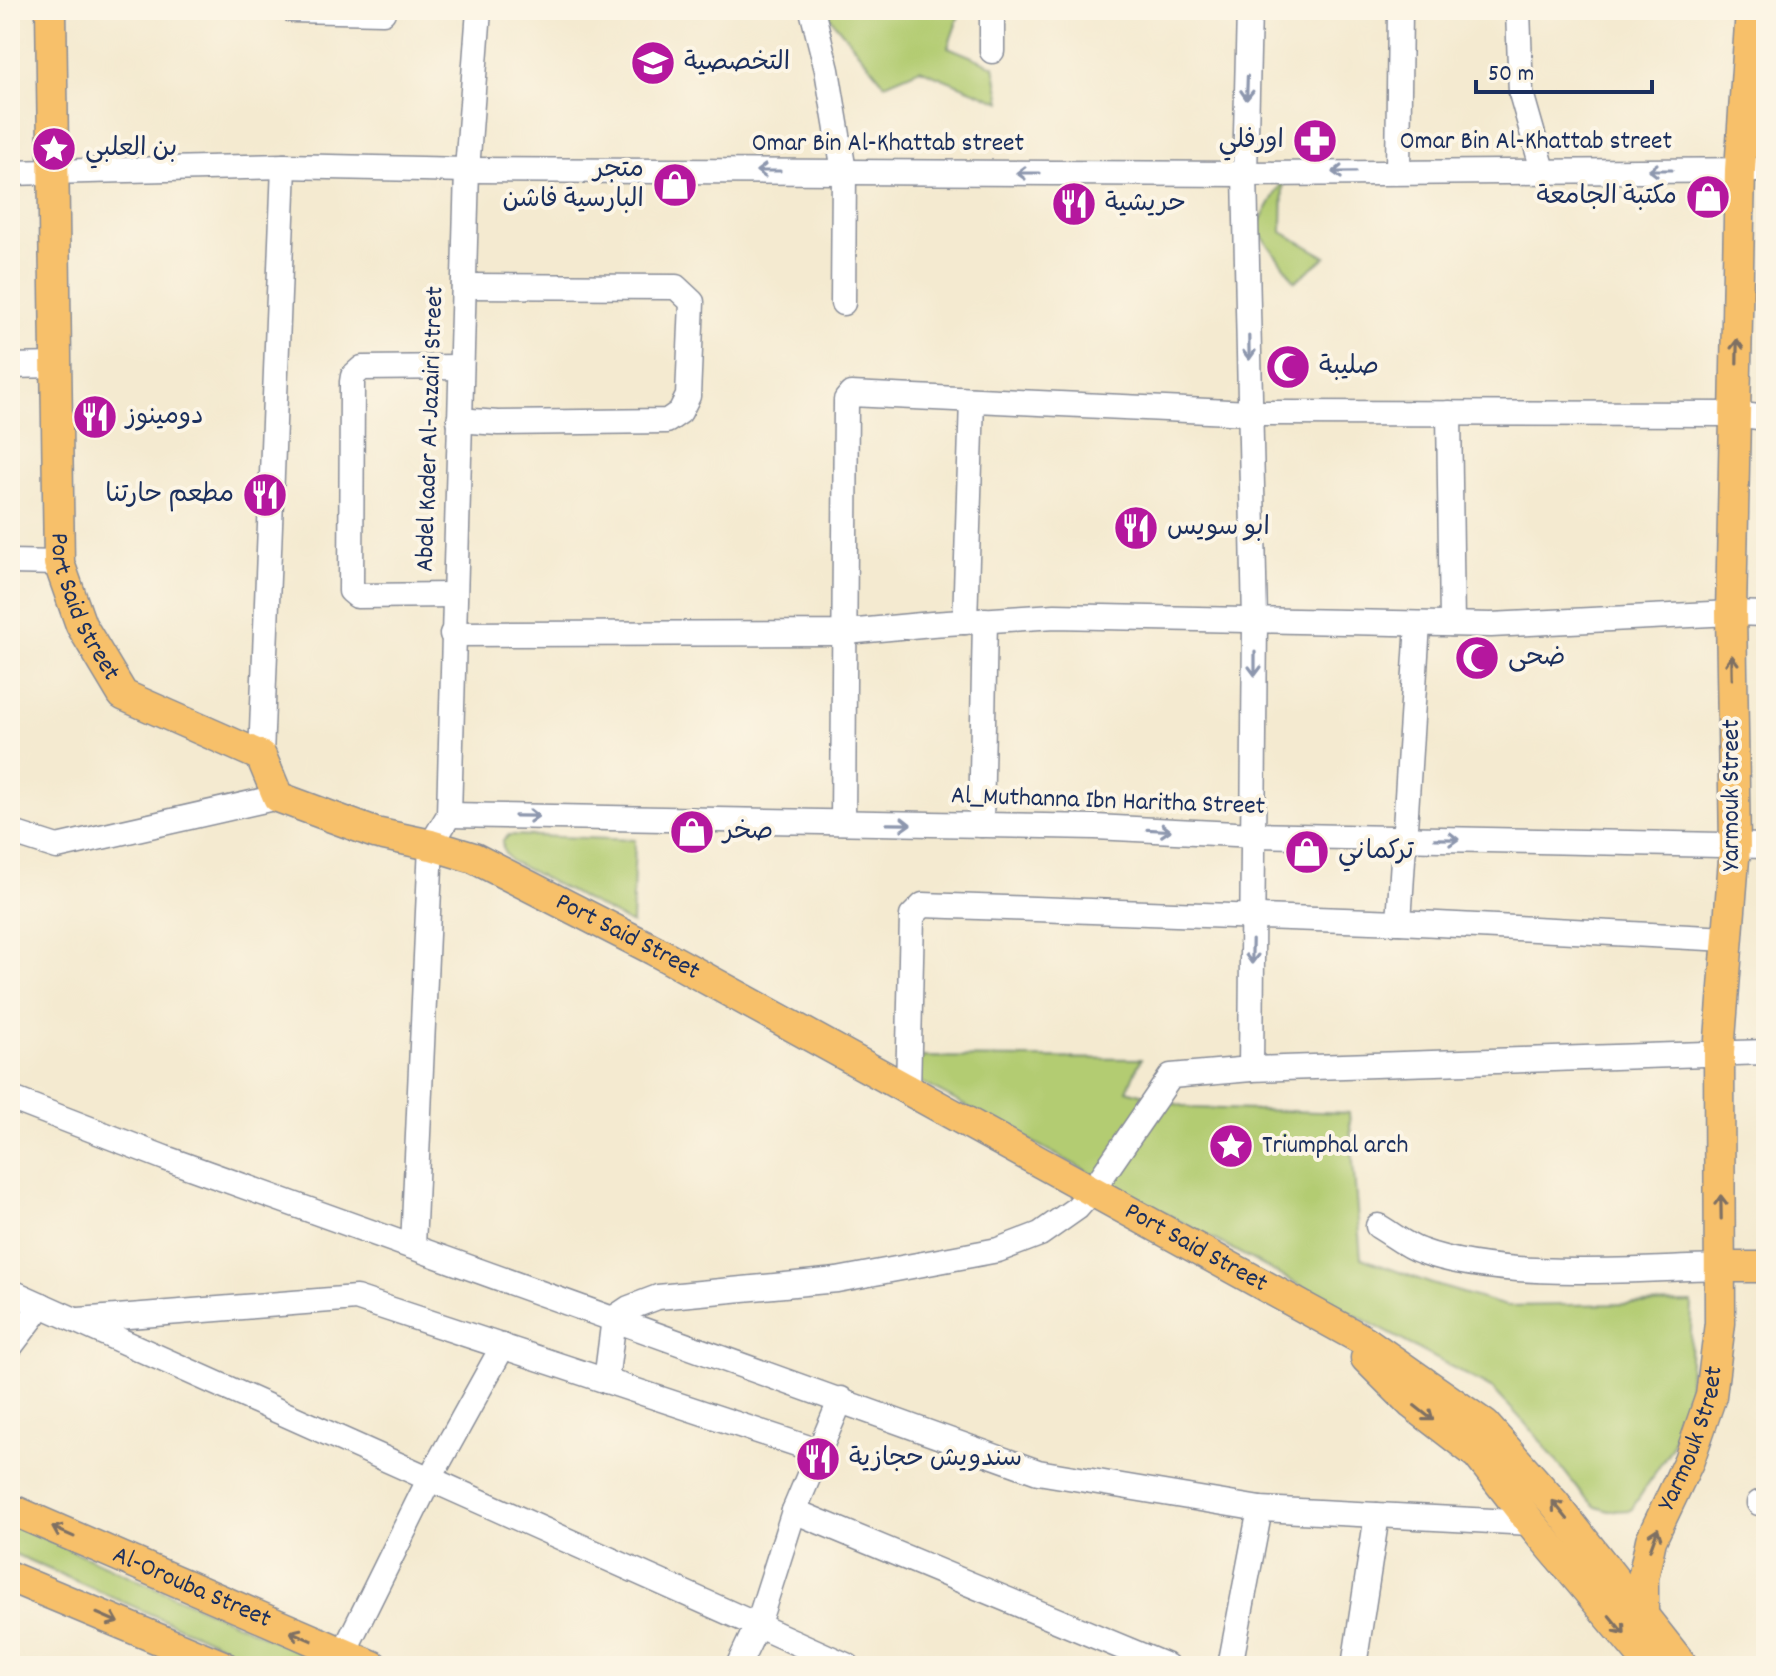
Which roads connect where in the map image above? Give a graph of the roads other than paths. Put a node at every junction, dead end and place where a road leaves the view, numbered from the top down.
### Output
1 (51, 10) edge
2 (292, 10) edge
3 (479, 10) edge
4 (812, 10) edge
5 (992, 10) edge
6 (1249, 10) edge
7 (1400, 10) edge
8 (1518, 10) edge
9 (1751, 10) edge
10 (383, 12) edge
11 (992, 51) dead end
12 (284, 166) junction
13 (467, 170) junction
14 (1543, 170) junction
15 (1753, 170) edge
16 (844, 171) junction
17 (1398, 171) junction
18 (52, 172) junction
19 (10, 173) edge
20 (1245, 174) junction
21 (464, 286) junction
22 (843, 303) dead end
23 (57, 365) junction
24 (10, 366) edge
25 (461, 367) junction
26 (972, 400) junction
27 (1250, 413) junction
28 (1449, 413) junction
29 (1735, 414) junction
30 (1766, 418) edge
31 (459, 420) junction
32 (10, 562) edge
33 (59, 563) junction
34 (453, 595) junction
35 (1731, 613) junction
36 (1766, 614) edge
37 (975, 621) junction
38 (1255, 621) junction
39 (1418, 624) junction
40 (1452, 624) junction
41 (845, 632) junction
42 (452, 634) junction
43 (261, 756) junction
44 (278, 797) junction
45 (449, 815) junction
46 (843, 822) junction
47 (981, 825) junction
48 (10, 832) edge
49 (1255, 835) junction
50 (1404, 838) junction
51 (431, 845) junction
52 (1735, 846) junction
53 (1766, 846) edge
54 (1253, 916) junction
55 (1399, 922) junction
56 (1728, 939) junction
57 (1719, 1052) junction
58 (1766, 1052) edge
59 (1251, 1069) junction
60 (908, 1090) junction
61 (10, 1098) edge
62 (1092, 1191) junction
63 (1378, 1226) dead end
64 (413, 1246) junction
65 (1722, 1267) junction
66 (1766, 1267) edge
67 (10, 1291) edge
68 (42, 1305) junction
69 (614, 1318) junction
70 (1328, 1320) junction
71 (77, 1321) junction
72 (503, 1346) junction
73 (10, 1347) edge
74 (606, 1381) junction
75 (841, 1399) junction
76 (818, 1451) junction
77 (430, 1478) junction
78 (10, 1509) edge
79 (1260, 1509) junction
80 (794, 1511) junction
81 (1377, 1515) junction
82 (1531, 1523) junction
83 (10, 1577) edge
84 (1643, 1615) junction
85 (758, 1624) junction
86 (343, 1654) junction
87 (1647, 1665) edge
88 (223, 1666) edge
89 (373, 1666) edge
90 (738, 1666) edge
91 (848, 1666) edge
92 (1167, 1666) edge
93 (1230, 1666) edge
94 (1354, 1666) edge
95 (1683, 1666) edge

1 - 18 main road, Port Said Street
2 - 10 street
3 - 13 street, Abdel Kader Al-Jazairi Street
4 - 16 street
5 - 11 street
6 -> 20 street
7 - 17 street
8 - 14 street
9 - 15 main road, Yarmouk Street
12 - 13 street, Omar Bin Al-Khattab street
12 - 18 street, Omar Bin Al-Khattab street
12 - 43 street
16 -> 13 street, Omar Bin Al-Khattab street
13 - 21 street, Abdel Kader Al-Jazairi Street
15 -> 14 street, Omar Bin Al-Khattab street
14 - 17 street, Omar Bin Al-Khattab street
29 -> 15 main road, Yarmouk Street
20 -> 16 street, Omar Bin Al-Khattab street
16 - 22 street
17 -> 20 street, Omar Bin Al-Khattab street
18 - 19 street, Omar Bin Al-Khattab street
18 - 23 main road, Port Said Street
20 -> 27 street
21 - 25 street, Abdel Kader Al-Jazairi Street
21 - 31 street
23 - 24 street
23 - 33 main road, Port Said Street
25 - 31 street, Abdel Kader Al-Jazairi Street
25 - 34 street
26 - 27 street
26 - 37 street
26 - 41 street
27 - 28 street
27 - 38 street
28 - 29 street
28 - 40 street
29 - 30 street
29 - 35 main road, Yarmouk Street
31 - 34 street, Abdel Kader Al-Jazairi Street
32 - 33 street
33 - 43 main road, Port Said Street
34 - 42 street, Abdel Kader Al-Jazairi Street
35 - 36 street
35 - 40 street
52 -> 35 main road, Yarmouk Street
37 - 38 street
37 - 41 street
37 - 47 street
38 - 39 street
38 -> 49 street
39 - 40 street
39 - 50 street
41 - 42 street
41 - 46 street
42 - 45 street, Abdel Kader Al-Jazairi Street
43 - 44 main road
44 - 48 street
44 - 51 main road, Port Said Street
45 -> 46 street, Al_Muthanna Ibn Haritha Street
45 - 51 street
46 -> 47 street, Al_Muthanna Ibn Haritha Street
47 -> 49 street, Al_Muthanna Ibn Haritha Street
49 - 50 street, Al_Muthanna Ibn Haritha Street
49 - 54 street
50 -> 52 street, Al_Muthanna Ibn Haritha Street
50 - 55 street
51 - 60 main road, Port Said Street
51 - 64 street
52 - 53 street, Al_Muthanna Ibn Haritha Street
52 - 56 main road, Yarmouk Street
54 - 55 street
54 -> 59 street
54 - 60 street
55 - 56 street
56 - 57 main road, Yarmouk Street
57 - 58 street
57 - 59 street
65 -> 57 main road, Yarmouk Street
59 - 62 street
60 - 62 main road, Port Said Street
61 - 64 street
62 - 69 street
62 - 70 main road, Port Said Street
63 - 65 street
64 - 69 street
65 - 66 main road
84 -> 65 main road, Yarmouk Street
67 - 68 street
68 - 71 street
68 - 73 street
69 - 74 street
69 - 75 street
70 -> 82 main road, Port Said Street
84 -> 70 main road
71 - 72 street
71 - 77 street
72 - 74 street
72 - 77 street
74 - 76 street
75 - 76 street
75 - 79 street
76 - 80 street
77 - 85 street
77 - 86 street
86 -> 78 main road, Al-Orouba Street
79 - 81 street
79 - 93 street
80 - 85 street
80 - 92 street
81 - 82 street
81 - 94 street
82 -> 87 main road, Port Said Street
83 -> 88 main road
84 - 95 main road
85 - 90 street
85 - 91 street
86 - 89 main road, Al-Orouba Street

